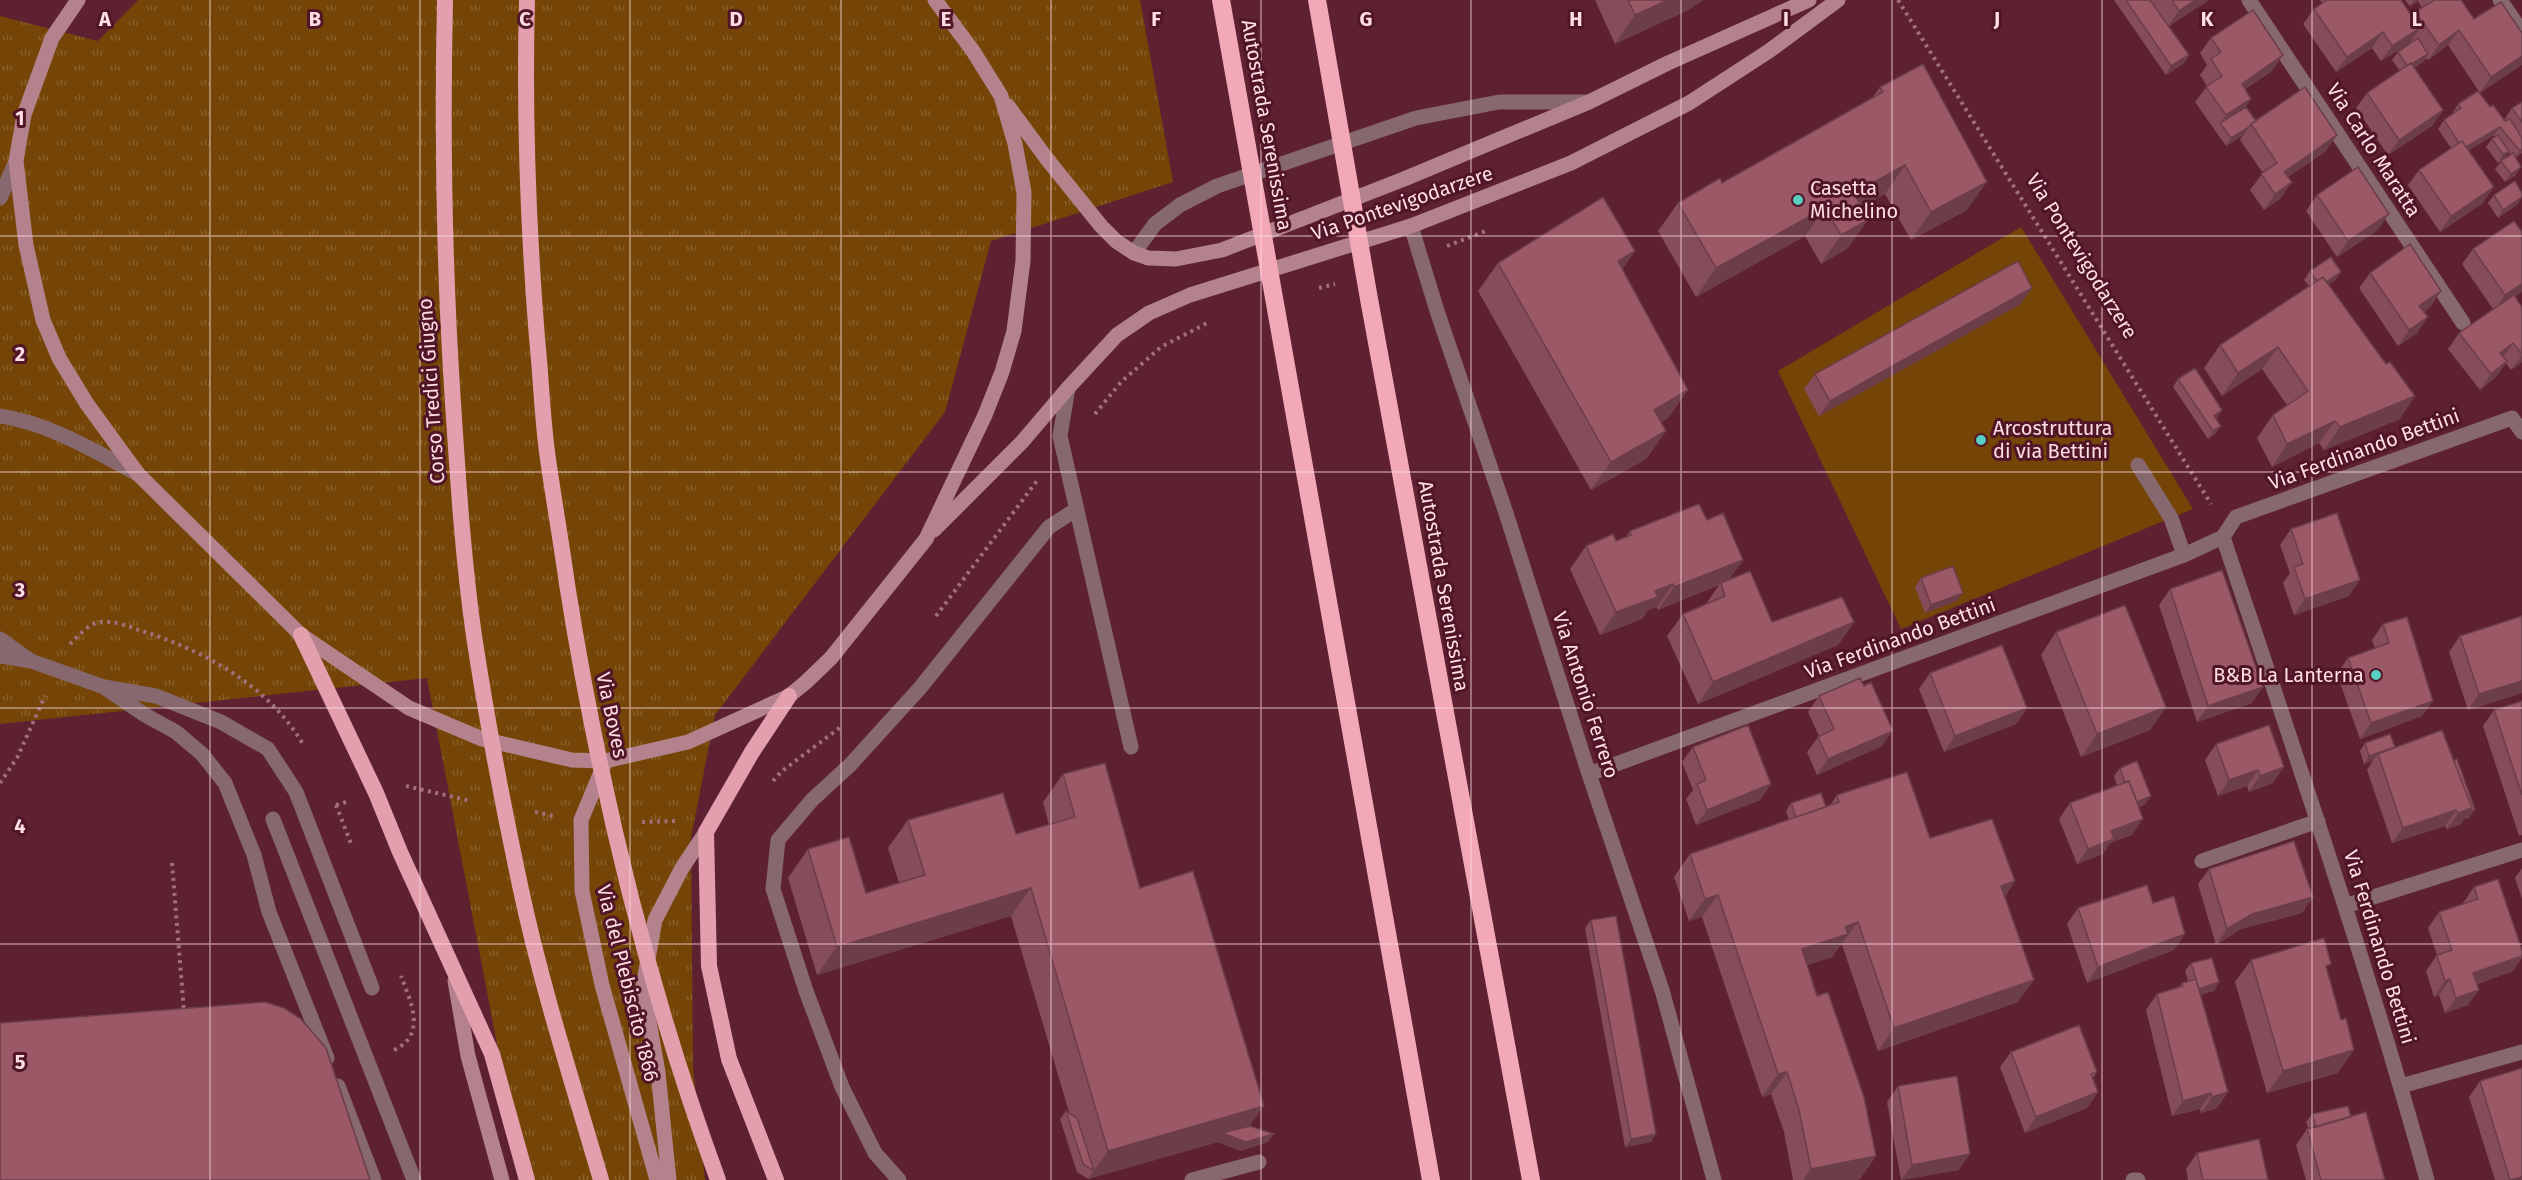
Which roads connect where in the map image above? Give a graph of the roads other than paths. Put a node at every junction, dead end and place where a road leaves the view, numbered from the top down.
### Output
1 (78, 0) edge
2 (445, 0) edge
3 (527, 0) edge
4 (935, 0) edge
5 (1221, 0) edge
6 (1317, 0) edge
7 (1809, 0) edge
8 (1838, 0) edge
9 (2249, 0) edge
10 (2500, 0) edge
11 (2522, 32) edge
12 (1001, 96) junction
13 (1589, 102) junction
14 (16, 161) junction
15 (0, 198) edge
16 (1411, 226) junction
17 (1134, 253) junction
18 (2463, 323) dead end
19 (1068, 388) junction
20 (0, 416) edge
21 (2522, 432) edge
22 (2138, 465) dead end
23 (138, 474) junction
24 (1077, 509) junction
25 (2223, 537) junction
26 (926, 539) junction
27 (2184, 555) junction
28 (301, 635) junction
29 (0, 639) edge
30 (0, 656) edge
31 (31, 661) junction
32 (104, 687) junction
33 (789, 696) junction
34 (1131, 747) dead end
35 (605, 761) junction
36 (1589, 774) junction
37 (273, 819) dead end
38 (2318, 821) junction
39 (706, 832) junction
40 (2522, 850) edge
41 (2202, 861) dead end
42 (2345, 906) junction
43 (451, 963) junction
44 (372, 988) dead end
45 (2522, 1052) edge
46 (2401, 1086) junction
47 (1259, 1162) dead end
48 (374, 1180) edge
49 (414, 1180) edge
50 (502, 1180) edge
51 (528, 1180) edge
52 (601, 1180) edge
53 (657, 1180) edge
54 (669, 1180) edge
55 (718, 1180) edge
56 (776, 1180) edge
57 (899, 1180) edge
58 (1192, 1180) edge
59 (1431, 1180) edge
60 (1531, 1180) edge
61 (1714, 1180) edge
62 (2133, 1180) edge
63 (2138, 1180) edge
64 (2427, 1180) edge

1 - 14 main road
2 - 52 highway, Corso Tredici Giugno
3 - 55 highway, Via Boves
4 - 12 main road
5 - 59 highway, Autostrada Serenissima
6 - 60 highway, Autostrada Serenissima
7 - 13 main road, Via Pontevigodarzere
8 - 16 main road, Via Pontevigodarzere
9 - 18 street, Via Carlo Maratta
10 - 11 street
12 - 17 main road, Via Pontevigodarzere
12 - 26 main road
13 - 17 main road, Via Pontevigodarzere
13 - 17 street
14 - 15 street
14 - 23 main road
16 - 19 main road, Via Pontevigodarzere
16 - 36 street, Via Antonio Ferrero
19 - 24 street
19 - 26 main road, Via Pontevigodarzere
20 - 23 street
21 - 25 street, Via Ferdinando Bettini
22 - 27 street
23 - 28 main road
24 - 34 street
24 - 57 street
25 - 27 street, Via Ferdinando Bettini
25 - 38 street, Via Ferdinando Bettini
26 - 33 main road
27 - 36 street, Via Ferdinando Bettini
28 - 35 main road
28 - 43 highway
29 - 31 street
30 - 31 street
31 - 32 street
32 - 44 street
32 - 48 street
33 - 35 main road
33 - 39 highway
35 - 53 main road, Via del Plebiscito 1866
36 - 61 street, Via Antonio Ferrero
37 - 49 street
38 - 41 street
38 - 42 street, Via Ferdinando Bettini
39 - 54 main road
39 - 56 highway
40 - 42 street
42 - 46 street, Via Ferdinando Bettini
43 - 50 main road
43 - 51 highway
45 - 46 street
46 - 64 street, Via Ferdinando Bettini
47 - 58 street
62 - 63 street

